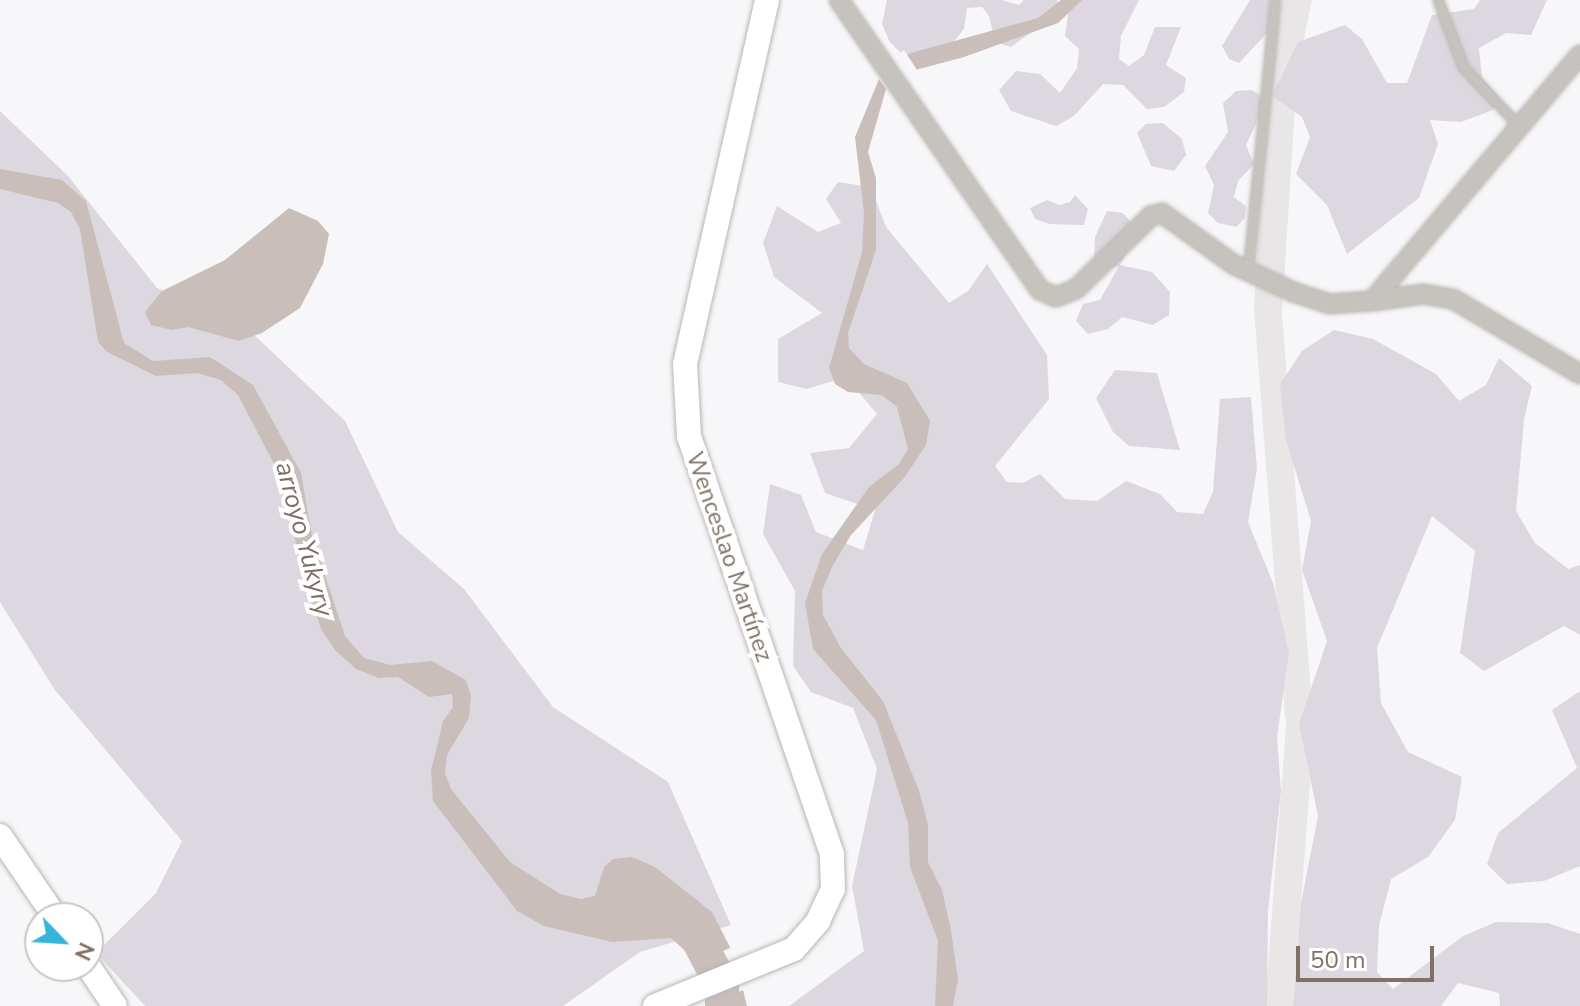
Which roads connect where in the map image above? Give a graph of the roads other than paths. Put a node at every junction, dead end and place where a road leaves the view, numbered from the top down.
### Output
1 (767, 0) edge
2 (839, 0) edge
3 (1275, 0) edge
4 (1438, 0) edge
5 (1580, 55) edge
6 (1518, 125) junction
7 (1248, 271) junction
8 (1372, 301) junction
9 (1577, 366) edge
10 (0, 836) edge
11 (45, 902) edge
12 (99, 982) edge
13 (663, 1003) edge
14 (115, 1006) edge

1 - 13 main road, Wenceslao Martínez
2 - 7 street
3 - 7 lane
4 - 6 lane
5 - 6 street
6 - 8 street
7 - 8 street
8 - 9 street
10 - 11 main road
12 - 14 main road

